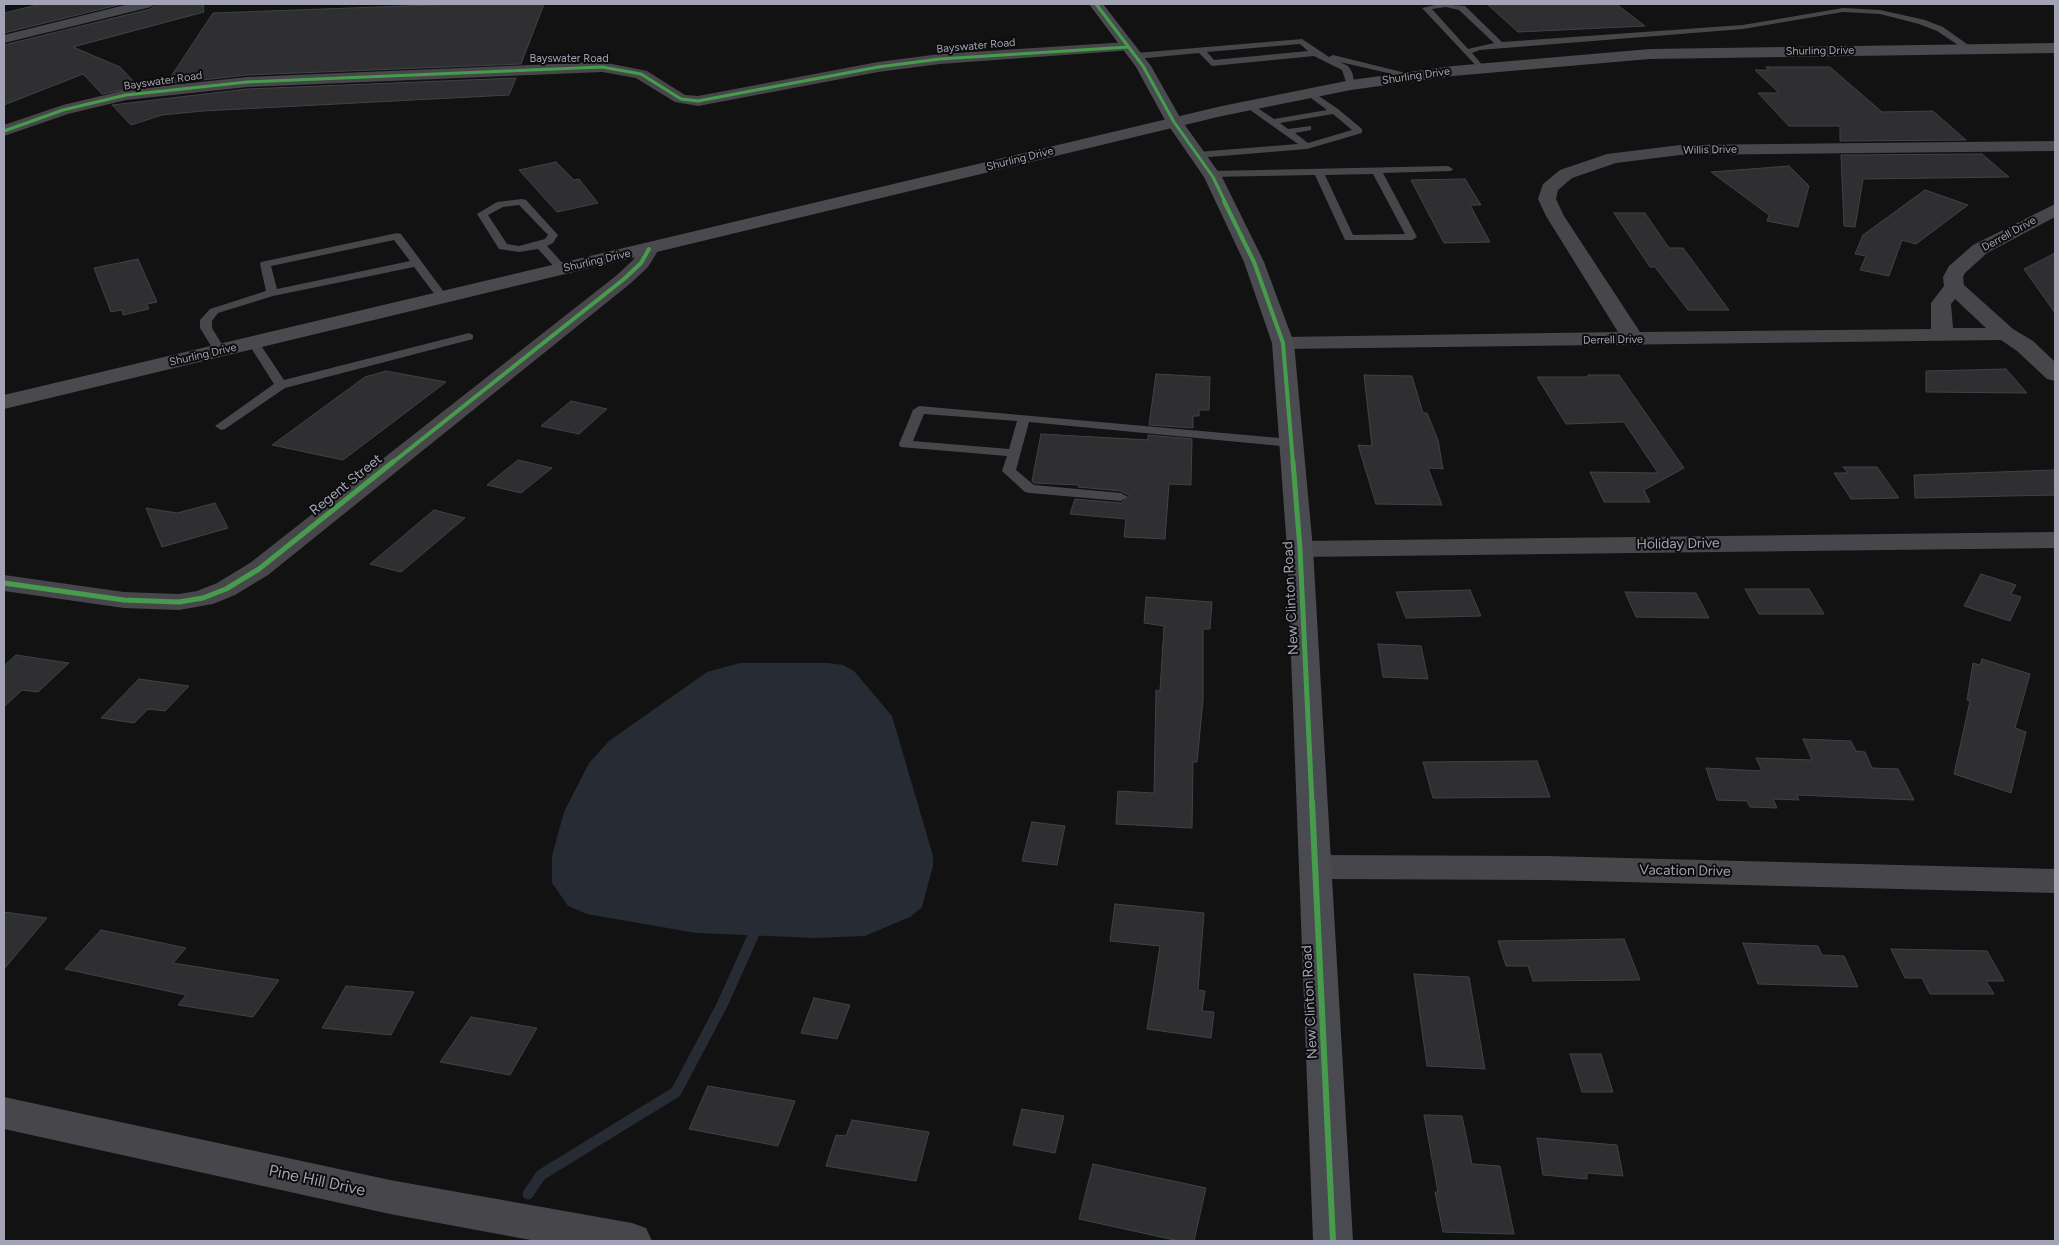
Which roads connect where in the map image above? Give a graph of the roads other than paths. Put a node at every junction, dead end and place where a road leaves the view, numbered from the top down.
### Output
1 (146, 4) edge
2 (1096, 4) edge
3 (1422, 6) edge
4 (4, 39) edge
5 (1500, 45) junction
6 (2055, 48) edge
7 (1200, 50) junction
8 (1970, 50) junction
9 (1276, 51) junction
10 (1132, 52) junction
11 (1254, 52) junction
12 (1467, 52) junction
13 (1230, 54) junction
14 (1320, 55) junction
15 (1482, 68) junction
16 (1414, 76) junction
17 (1351, 85) junction
18 (1310, 93) junction
19 (1247, 105) junction
20 (1335, 111) junction
21 (1346, 120) junction
22 (1174, 122) junction
23 (1272, 122) junction
24 (1329, 124) dead end
25 (1308, 128) dead end
26 (4, 131) edge
27 (1288, 132) junction
28 (1307, 146) junction
29 (2055, 146) edge
30 (2027, 147) junction
31 (2055, 157) edge
32 (1204, 164) junction
33 (1448, 169) dead end
34 (1377, 171) junction
35 (1319, 172) junction
36 (2055, 210) edge
37 (540, 245) junction
38 (649, 249) junction
39 (417, 263) junction
40 (563, 270) junction
41 (1954, 288) junction
42 (272, 293) junction
43 (443, 298) junction
44 (2005, 334) junction
45 (1944, 335) junction
46 (469, 337) dead end
47 (1634, 340) junction
48 (254, 343) junction
49 (1283, 343) junction
50 (220, 351) junction
51 (2055, 374) edge
52 (281, 385) junction
53 (4, 402) edge
54 (1024, 418) junction
55 (221, 426) dead end
56 (1291, 444) junction
57 (1013, 453) junction
58 (1121, 497) dead end
59 (2055, 540) edge
60 (1300, 549) junction
61 (4, 583) edge
62 (1315, 867) junction
63 (2055, 881) edge
64 (4, 1113) edge
65 (632, 1241) edge
66 (1332, 1241) edge

1 - 4 street
2 - 10 street, New Clinton Road
3 - 5 lane
3 - 12 lane
5 - 8 lane
5 - 12 lane
6 - 8 main road, Shurling Drive
7 - 10 lane
7 - 13 lane
7 - 13 lane
8 - 15 main road, Shurling Drive
9 - 11 lane
9 - 11 lane
9 - 14 lane
9 - 14 lane
10 - 22 street, New Clinton Road
10 - 26 street, Bayswater Road
11 - 13 lane
11 - 13 lane
12 - 15 lane
14 - 16 lane
14 - 17 lane
15 - 16 main road, Shurling Drive
16 - 17 main road, Shurling Drive
17 - 18 main road, Shurling Drive
18 - 19 main road, Shurling Drive
18 - 20 lane
19 - 22 main road, Shurling Drive
19 - 23 lane
20 - 21 lane
20 - 23 lane
21 - 24 lane
21 - 28 lane
22 - 32 street, New Clinton Road
22 - 38 main road, Shurling Drive
23 - 27 lane
25 - 27 lane
27 - 28 lane
28 - 32 lane
29 - 30 street, Willis Drive
30 - 31 street
30 - 47 street, Willis Drive
32 - 35 lane
32 - 49 street, New Clinton Road
33 - 34 lane
34 - 35 lane
34 - 35 lane
36 - 41 street, Derrell Drive
37 - 37 lane
37 - 40 lane
38 - 40 main road, Shurling Drive
38 - 61 street, Regent Street
39 - 42 lane
39 - 42 lane
39 - 43 lane
40 - 43 main road, Shurling Drive
41 - 44 street
41 - 45 street, Derrell Drive
42 - 50 lane
43 - 48 main road, Shurling Drive
44 - 45 street, Derrell Drive
44 - 51 street
45 - 47 street, Derrell Drive
46 - 52 lane
47 - 49 street, Derrell Drive
48 - 50 main road, Shurling Drive
48 - 52 lane
49 - 56 street, New Clinton Road
50 - 53 main road, Shurling Drive
52 - 55 lane
54 - 56 lane
54 - 57 lane
54 - 57 lane
56 - 60 street, New Clinton Road
57 - 58 lane
59 - 60 street, Holiday Drive
60 - 62 street, New Clinton Road
62 - 63 street, Vacation Drive
62 - 66 street, New Clinton Road
64 - 65 street, Pine Hill Drive

